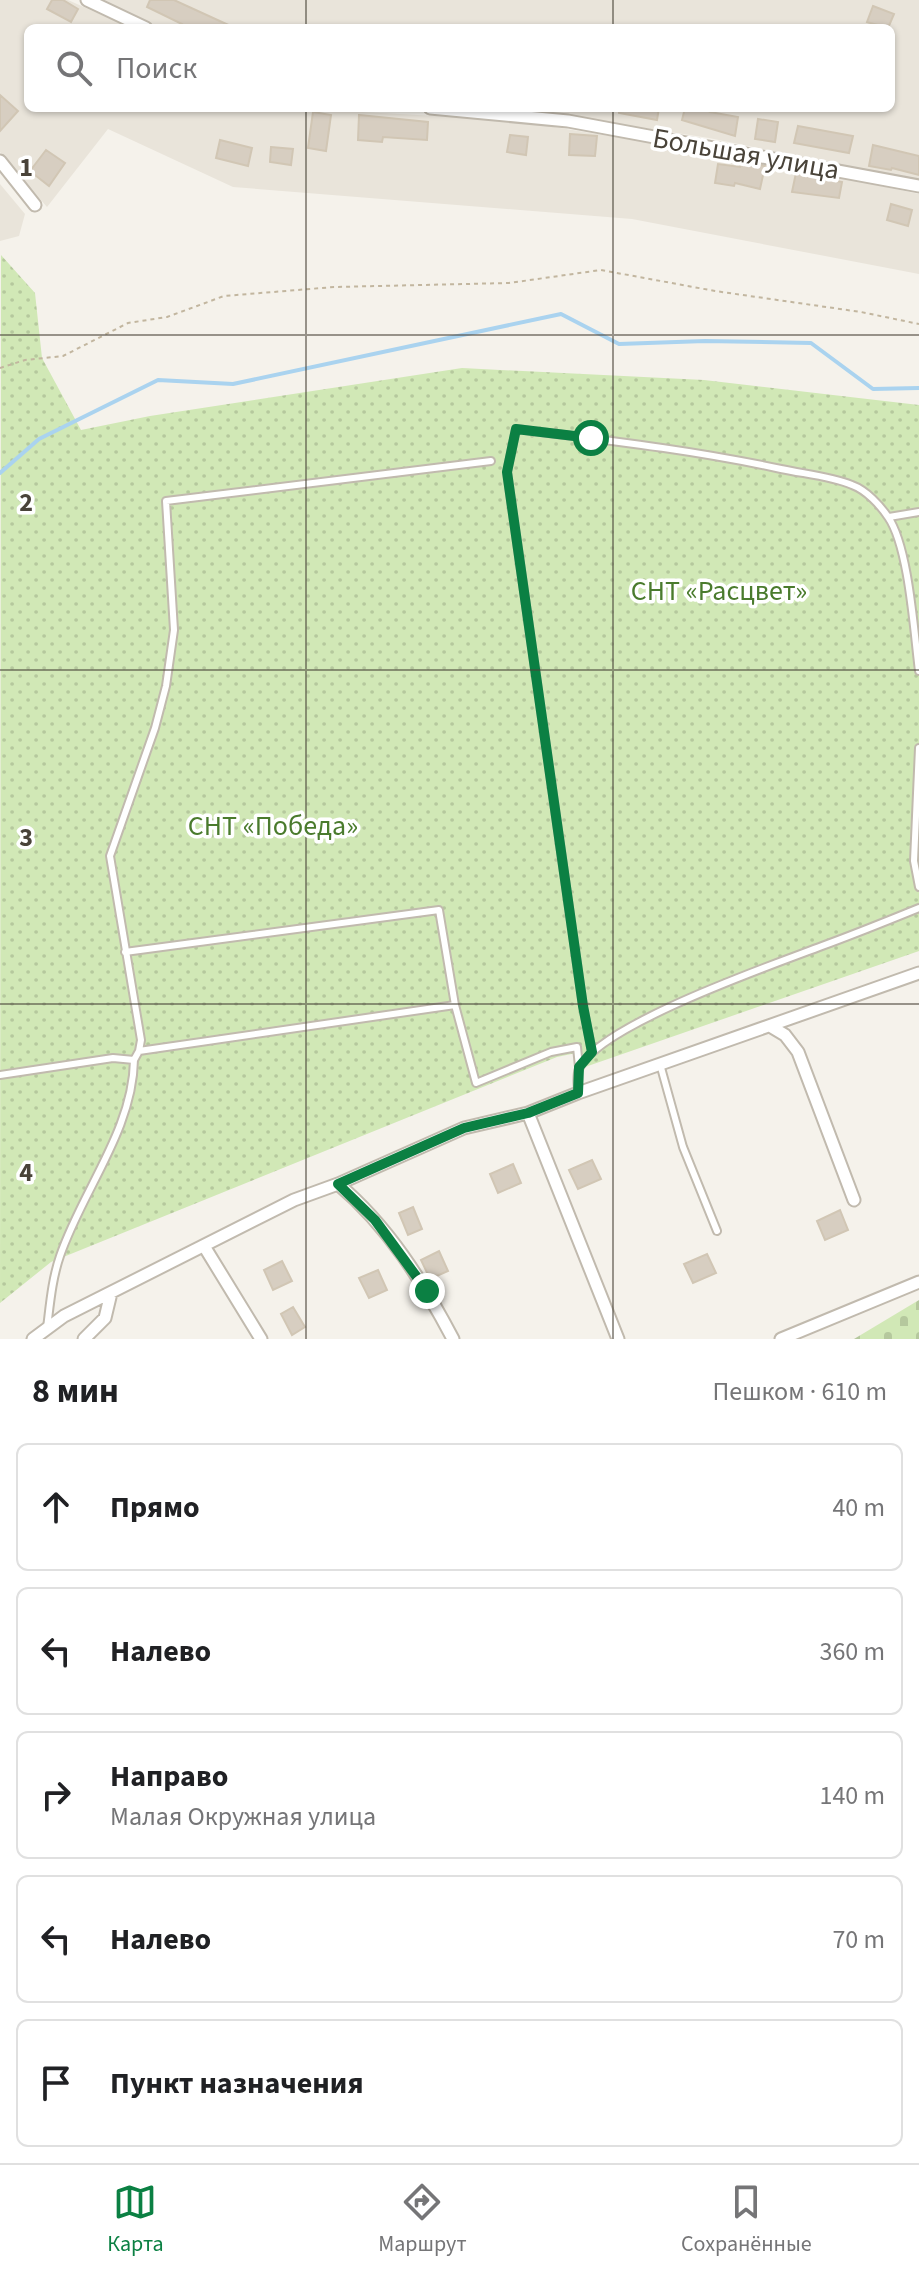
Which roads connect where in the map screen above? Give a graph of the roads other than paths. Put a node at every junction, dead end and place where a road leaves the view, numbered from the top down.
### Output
1 (87, 0) edge
2 (138, 24) edge
3 (472, 112) edge
4 (0, 161) edge
5 (919, 186) edge
6 (35, 205) dead end
7 (491, 461) dead end
8 (919, 512) edge
9 (889, 517) junction
10 (919, 671) edge
11 (919, 748) edge
12 (919, 887) edge
13 (919, 908) edge
14 (125, 952) junction
15 (919, 973) edge
16 (455, 1005) junction
17 (770, 1026) junction
18 (139, 1051) junction
19 (592, 1052) junction
20 (134, 1060) junction
21 (660, 1064) junction
22 (579, 1067) junction
23 (0, 1075) edge
24 (578, 1093) junction
25 (528, 1113) junction
26 (338, 1184) junction
27 (854, 1200) dead end
28 (717, 1231) dead end
29 (204, 1246) junction
30 (919, 1282) edge
31 (111, 1293) junction
32 (47, 1328) junction
33 (33, 1339) edge
34 (84, 1339) edge
35 (261, 1339) edge
36 (453, 1339) edge
37 (618, 1339) edge
38 (781, 1339) edge

1 - 2 street
3 - 5 street, Большая улица
4 - 6 street
7 - 14 lane
8 - 9 lane
9 - 10 lane
9 - 19 lane
11 - 12 lane
13 - 19 lane
14 - 16 lane
14 - 18 lane
15 - 17 street
16 - 18 lane
16 - 22 lane
17 - 21 street
17 - 27 street
18 - 20 lane
19 - 22 lane
20 - 23 lane
20 - 32 lane
21 - 24 street
21 - 28 lane
22 - 24 lane
24 - 25 street
25 - 26 street
25 - 37 street
26 - 29 street
26 - 36 street
29 - 31 street
29 - 35 street
30 - 38 street
31 - 32 street
31 - 34 street
32 - 33 street

